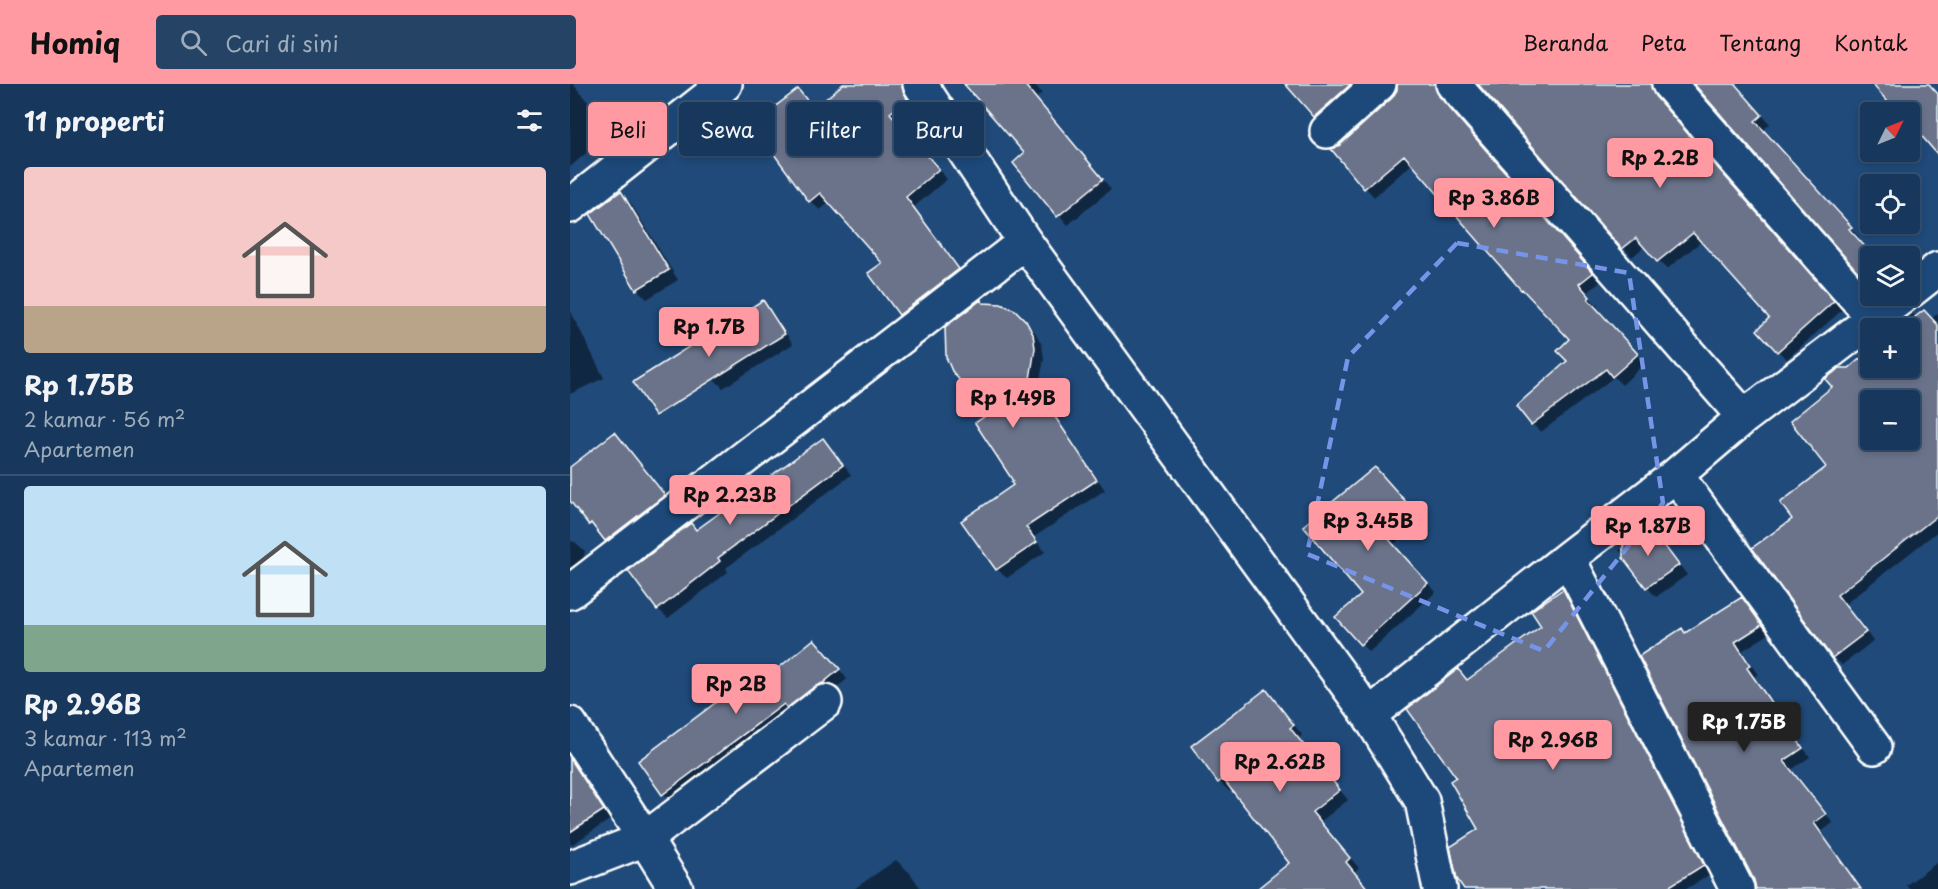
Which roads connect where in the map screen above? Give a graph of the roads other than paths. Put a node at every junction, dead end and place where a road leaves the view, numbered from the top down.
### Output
1 (725, 84) edge
2 (920, 84) edge
3 (1379, 84) edge
4 (1453, 84) edge
5 (1669, 84) edge
6 (1327, 130) dead end
7 (570, 206) edge
8 (1025, 242) junction
9 (1938, 269) edge
10 (1920, 283) edge
11 (1890, 306) edge
12 (1874, 318) joint
13 (1860, 329) edge
14 (1744, 417) junction
15 (1676, 475) junction
16 (1568, 558) junction
17 (570, 592) edge
18 (825, 702) dead end
19 (1369, 715) junction
20 (570, 724) edge
21 (1874, 747) dead end
22 (645, 839) junction
23 (570, 868) edge
24 (676, 889) edge
25 (1440, 889) edge
26 (1737, 889) edge

1 - 7 street
2 - 8 street
3 - 6 street
4 - 14 street
5 - 12 street
8 - 17 street
8 - 19 street
9 - 10 street
11 - 12 street
13 - 14 street
14 - 15 street
15 - 16 street
15 - 21 street
16 - 19 street
16 - 26 street
18 - 22 street
19 - 25 street
20 - 22 street
22 - 23 street
22 - 24 street

